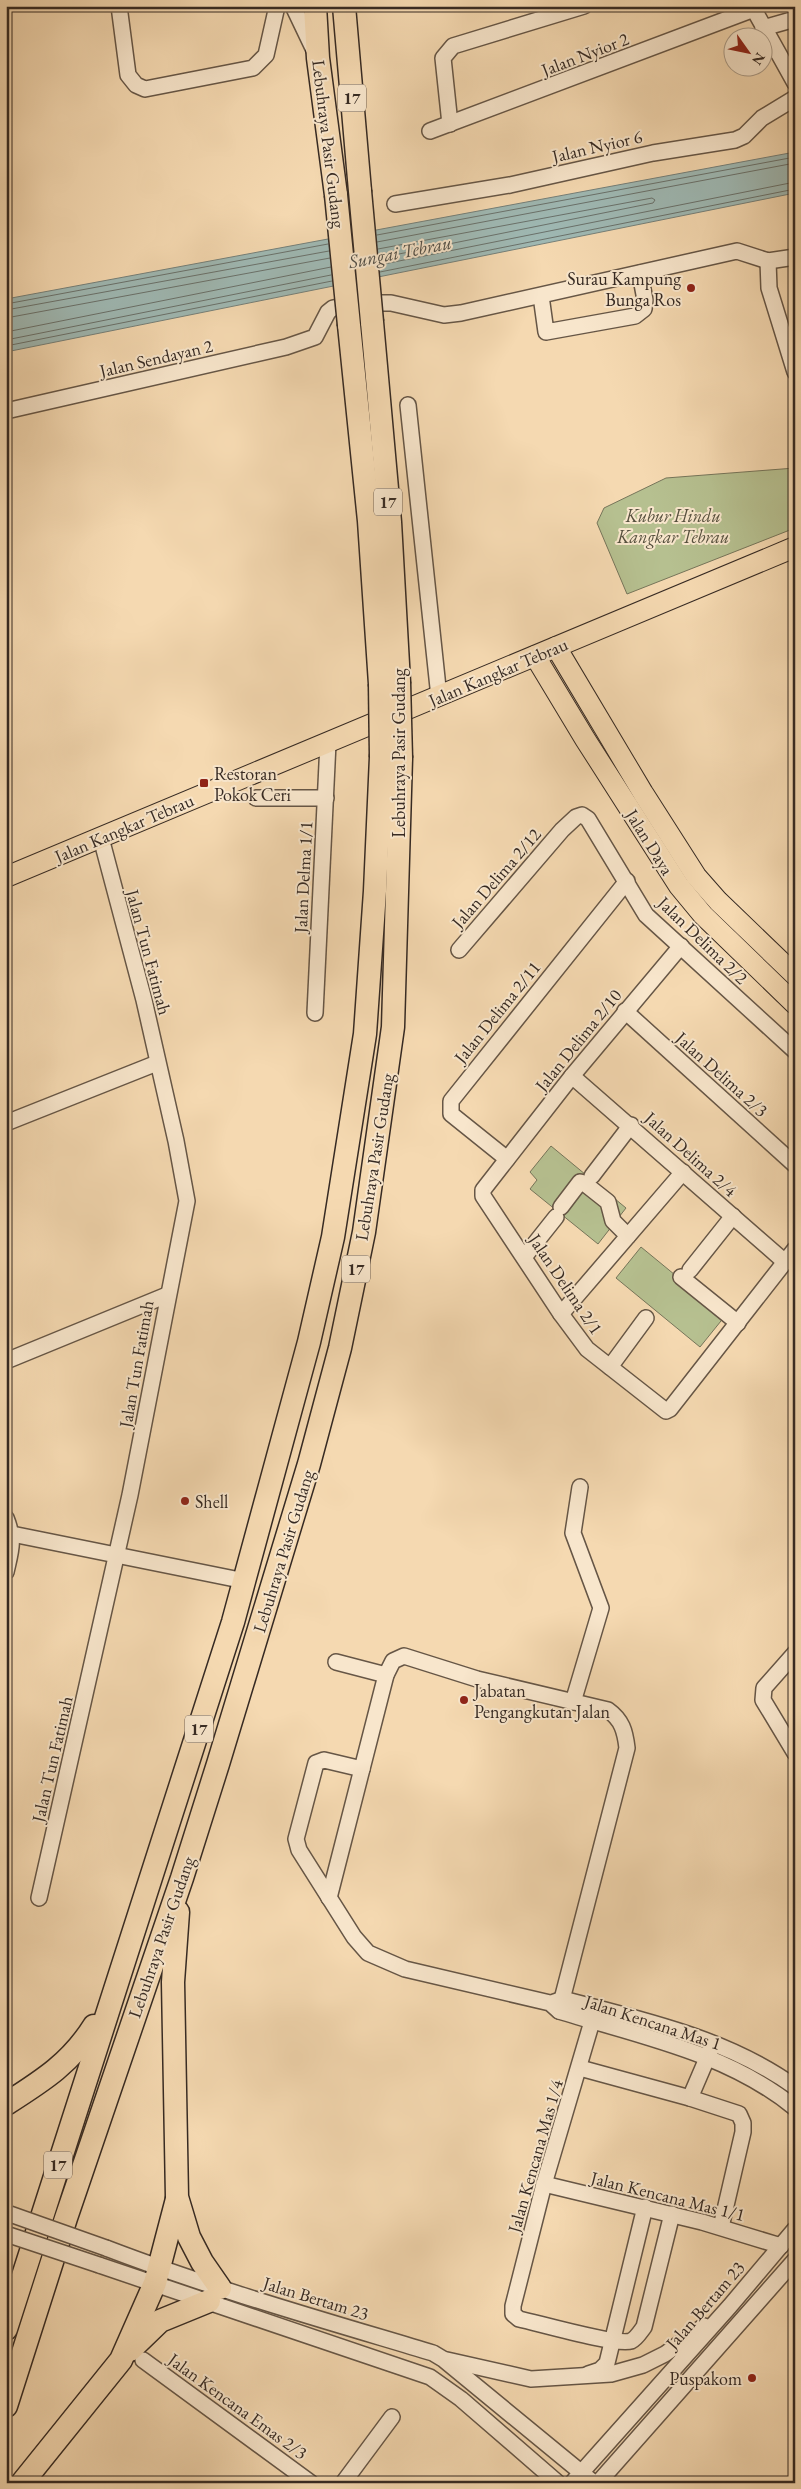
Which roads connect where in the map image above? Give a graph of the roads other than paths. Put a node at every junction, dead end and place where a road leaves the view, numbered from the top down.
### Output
1 (119, 6) edge
2 (278, 6) edge
3 (293, 6) edge
4 (315, 6) edge
5 (344, 6) edge
6 (584, 6) edge
7 (753, 8) edge
8 (795, 19) edge
9 (763, 28) joint
10 (774, 47) edge
11 (318, 58) junction
12 (795, 83) edge
13 (795, 98) edge
14 (450, 124) junction
15 (430, 132) dead end
16 (395, 204) dead end
17 (795, 257) edge
18 (768, 260) junction
19 (640, 273) junction
20 (541, 296) junction
21 (795, 372) edge
22 (408, 405) dead end
23 (6, 411) edge
24 (795, 547) edge
25 (590, 633) junction
26 (556, 647) junction
27 (535, 656) junction
28 (493, 674) junction
29 (572, 675) junction
30 (390, 683) junction
31 (552, 684) junction
32 (439, 697) junction
33 (328, 743) junction
34 (391, 758) junction
35 (256, 798) dead end
36 (326, 798) junction
37 (562, 830) joint
38 (645, 834) junction
39 (670, 835) junction
40 (101, 838) junction
41 (6, 877) edge
42 (627, 881) junction
43 (681, 946) junction
44 (459, 950) dead end
45 (795, 975) edge
46 (795, 1004) edge
47 (625, 1011) junction
48 (315, 1013) dead end
49 (795, 1051) edge
50 (157, 1063) junction
51 (572, 1076) junction
52 (6, 1124) edge
53 (631, 1125) junction
54 (507, 1159) junction
55 (795, 1165) edge
56 (683, 1172) junction
57 (592, 1176) dead end
58 (733, 1216) junction
59 (628, 1236) junction
60 (795, 1249) edge
61 (525, 1256) junction
62 (785, 1262) junction
63 (167, 1294) junction
64 (561, 1314) junction
65 (646, 1318) dead end
66 (738, 1323) junction
67 (6, 1361) edge
68 (610, 1367) junction
69 (580, 1487) dead end
70 (6, 1518) edge
71 (10, 1541) edge
72 (117, 1556) junction
73 (6, 1572) edge
74 (245, 1581) junction
75 (795, 1653) edge
76 (336, 1662) dead end
77 (386, 1675) junction
78 (573, 1702) junction
79 (795, 1752) edge
80 (362, 1769) junction
81 (182, 1878) junction
82 (39, 1898) dead end
83 (329, 1898) junction
84 (110, 2002) junction
85 (557, 2005) junction
86 (594, 2015) junction
87 (714, 2043) junction
88 (706, 2057) junction
89 (580, 2068) junction
90 (795, 2087) edge
91 (690, 2098) junction
92 (6, 2104) edge
93 (795, 2108) edge
94 (544, 2184) junction
95 (177, 2197) junction
96 (645, 2207) junction
97 (8, 2214) edge
98 (672, 2214) junction
99 (721, 2227) junction
100 (795, 2230) edge
101 (6, 2234) edge
102 (781, 2246) junction
103 (795, 2260) edge
104 (157, 2276) junction
105 (214, 2294) junction
106 (730, 2306) junction
107 (6, 2329) edge
108 (613, 2341) junction
109 (121, 2360) junction
110 (143, 2360) dead end
111 (444, 2360) junction
112 (577, 2378) junction
113 (6, 2406) edge
114 (392, 2417) dead end
115 (546, 2443) junction
116 (600, 2452) junction
117 (531, 2460) junction
118 (618, 2461) junction
119 (577, 2477) edge
120 (22, 2483) edge
121 (311, 2483) edge
122 (343, 2483) edge
123 (543, 2483) edge
124 (558, 2483) edge
125 (594, 2483) edge
126 (598, 2483) edge
127 (616, 2483) edge

1 - 2 street
3 - 11 street
4 - 11 highway, Lebuhraya Pasir Gudang / 17
5 - 30 highway, Lebuhraya Pasir Gudang / 17, bridge
6 - 14 street
7 - 9 street
7 - 14 street, Jalan Nyior 2
8 - 9 street
10 - 12 street
11 - 30 highway, Lebuhraya Pasir Gudang / 17, bridge
13 - 16 street, Jalan Nyior 6
14 - 15 street, Jalan Nyior 2
17 - 18 street
18 - 19 street
18 - 21 street
19 - 20 street
19 - 20 street
20 - 23 street, Jalan Sendayan 2
22 - 32 street
24 - 25 main road, Jalan Kangkar Tebrau
25 - 26 main road, Jalan Kangkar Tebrau
25 - 29 main road
26 - 27 main road, Jalan Kangkar Tebrau
26 - 29 main road, Jalan Daya
27 - 28 main road, Jalan Kangkar Tebrau
27 - 31 main road, Jalan Daya
28 - 31 main road
28 - 32 main road, Jalan Kangkar Tebrau
29 - 39 main road, Jalan Daya
30 - 34 highway, Lebuhraya Pasir Gudang / 17, bridge
31 - 38 main road, Jalan Daya
32 - 33 main road, Jalan Kangkar Tebrau
33 - 36 street, Jalan Delma 1/1
33 - 40 main road, Jalan Kangkar Tebrau
34 - 74 highway, Lebuhraya Pasir Gudang / 17
34 - 81 highway, Lebuhraya Pasir Gudang / 17
35 - 36 street
36 - 48 street, Jalan Delma 1/1
37 - 42 street, Jalan Delima 2/2
37 - 44 street, Jalan Delima 2/12
38 - 39 main road
38 - 46 main road, Jalan Daya
39 - 45 main road, Jalan Daya
40 - 41 main road, Jalan Kangkar Tebrau
40 - 50 street, Jalan Tun Fatimah
42 - 43 street, Jalan Delima 2/2
42 - 54 street, Jalan Delima 2/11
43 - 47 street, Jalan Delima 2/10
43 - 49 street, Jalan Delima 2/2
47 - 51 street, Jalan Delima 2/10
47 - 55 street, Jalan Delima 2/3
50 - 52 street
50 - 63 street, Jalan Tun Fatimah
51 - 53 street, Jalan Delima 2/4
51 - 54 street, Jalan Delima 2/10
53 - 56 street, Jalan Delima 2/4
53 - 57 street
54 - 61 street, Jalan Delima 2/1
56 - 58 street, Jalan Delima 2/4
56 - 59 street
58 - 62 street, Jalan Delima 2/4
58 - 66 street
59 - 61 street
59 - 64 street
60 - 62 street, Jalan Delima 2/1
61 - 64 street, Jalan Delima 2/1
62 - 66 street, Jalan Delima 2/1
63 - 67 street
63 - 72 street, Jalan Tun Fatimah
64 - 68 street, Jalan Delima 2/1
65 - 68 street
66 - 68 street, Jalan Delima 2/1
69 - 78 street
70 - 71 street
71 - 72 street
71 - 73 street
72 - 74 street
72 - 82 street, Jalan Tun Fatimah
74 - 84 highway, Lebuhraya Pasir Gudang / 17
75 - 79 street
76 - 77 street
77 - 78 street
77 - 80 street
78 - 85 street
80 - 83 street
80 - 83 street, Jalan Kencana Mas 1
81 - 95 highway
81 - 113 highway, Lebuhraya Pasir Gudang / 17
83 - 85 street, Jalan Kencana Mas 1
84 - 92 highway
84 - 107 highway, Lebuhraya Pasir Gudang / 17
85 - 86 street, Jalan Kencana Mas 1
86 - 87 street, Jalan Kencana Mas 1
86 - 88 street, Jalan Kencana Mas 1
86 - 89 street, Jalan Kencana Mas 1/4
87 - 88 street
87 - 90 street, Jalan Kencana Mas 1
88 - 91 street
88 - 93 street, Jalan Kencana Mas 1
89 - 91 street
89 - 94 street, Jalan Kencana Mas 1/4
91 - 99 street
94 - 96 street, Jalan Kencana Mas 1/1
94 - 108 street, Jalan Kencana Mas 1/4
95 - 104 highway
95 - 105 highway
96 - 98 street, Jalan Kencana Mas 1/1
96 - 108 street
97 - 104 street, Jalan Bertam 23, bridge
98 - 99 street, Jalan Kencana Mas 1/1
98 - 108 street
99 - 102 street, Jalan Kencana Mas 1/1
100 - 102 street, Jalan Bertam 23
101 - 104 street, Jalan Bertam 23, bridge
102 - 106 street, Jalan Bertam 23
103 - 118 street
104 - 105 street, Jalan Bertam 23
104 - 109 highway
105 - 109 highway
105 - 111 street, Jalan Bertam 23
105 - 117 street, Jalan Bertam 23
106 - 112 street
106 - 116 street, Jalan Bertam 23
108 - 112 street
109 - 120 highway
110 - 121 street, Jalan Kencana Emas 2/3
111 - 112 street
111 - 115 street, Jalan Bertam 23
114 - 122 street
115 - 116 street
115 - 119 street, Jalan Bertam 23
116 - 119 street, Jalan Bertam 23
117 - 123 street
117 - 124 street, Jalan Bertam 23
118 - 126 street
118 - 127 street
119 - 125 street

